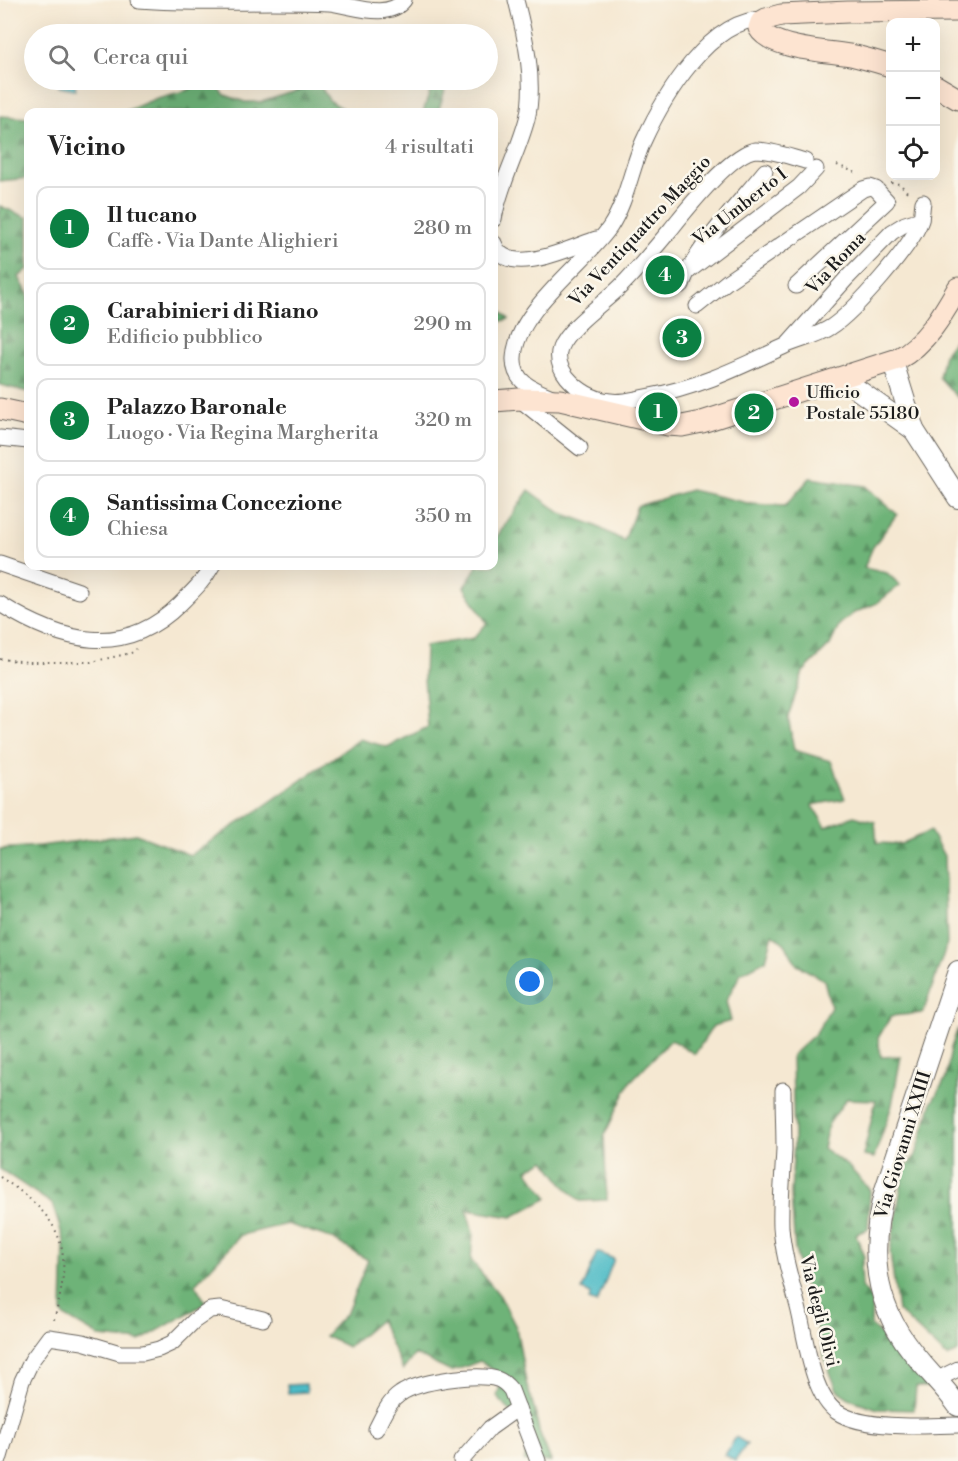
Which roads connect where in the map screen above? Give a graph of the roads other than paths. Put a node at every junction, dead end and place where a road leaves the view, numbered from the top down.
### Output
1 (139, 0) edge
2 (404, 0) edge
3 (516, 0) edge
4 (958, 11) edge
5 (766, 18) junction
6 (886, 65) edge
7 (940, 88) edge
8 (958, 99) edge
9 (811, 165) joint
10 (765, 171) dead end
11 (498, 202) edge
12 (923, 202) dead end
13 (921, 219) junction
14 (601, 237) junction
15 (498, 249) edge
16 (796, 286) dead end
17 (958, 288) edge
18 (697, 306) dead end
19 (787, 345) junction
20 (893, 362) junction
21 (843, 377) junction
22 (519, 399) junction
23 (560, 400) junction
24 (498, 401) edge
25 (607, 404) junction
26 (0, 410) edge
27 (24, 414) edge
28 (914, 430) junction
29 (0, 438) edge
30 (24, 441) edge
31 (580, 448) dead end
32 (958, 498) edge
33 (0, 564) edge
34 (209, 570) edge
35 (80, 591) dead end
36 (0, 604) edge
37 (958, 971) edge
38 (783, 1090) dead end
39 (263, 1319) dead end
40 (958, 1369) edge
41 (938, 1379) junction
42 (958, 1406) edge
43 (518, 1408) junction
44 (958, 1425) edge
45 (376, 1429) dead end
46 (0, 1457) edge
47 (461, 1461) edge
48 (538, 1461) edge

1 - 2 street
3 - 11 street
4 - 5 main road
5 - 6 main road
5 - 14 street
7 - 8 main road
9 - 10 street, Via Umberto I
9 - 25 street, Via Ventiquattro Maggio
12 - 13 street
13 - 19 street, Via Roma
13 - 19 street
14 - 15 street
14 - 23 street
16 - 18 street
17 - 20 main road
19 - 25 street
20 - 21 main road
20 - 28 street
21 - 25 main road
21 - 28 street
22 - 23 main road
22 - 24 main road
22 - 31 street
23 - 25 main road
26 - 27 main road
28 - 32 street
29 - 30 street
33 - 35 street
34 - 36 street
37 - 41 street, Via Giovanni XXIII
38 - 44 street, Via degli Olivi
39 - 46 street
40 - 41 street
41 - 42 street, Via Giovanni XXIII
43 - 45 street
43 - 47 street
43 - 48 street

